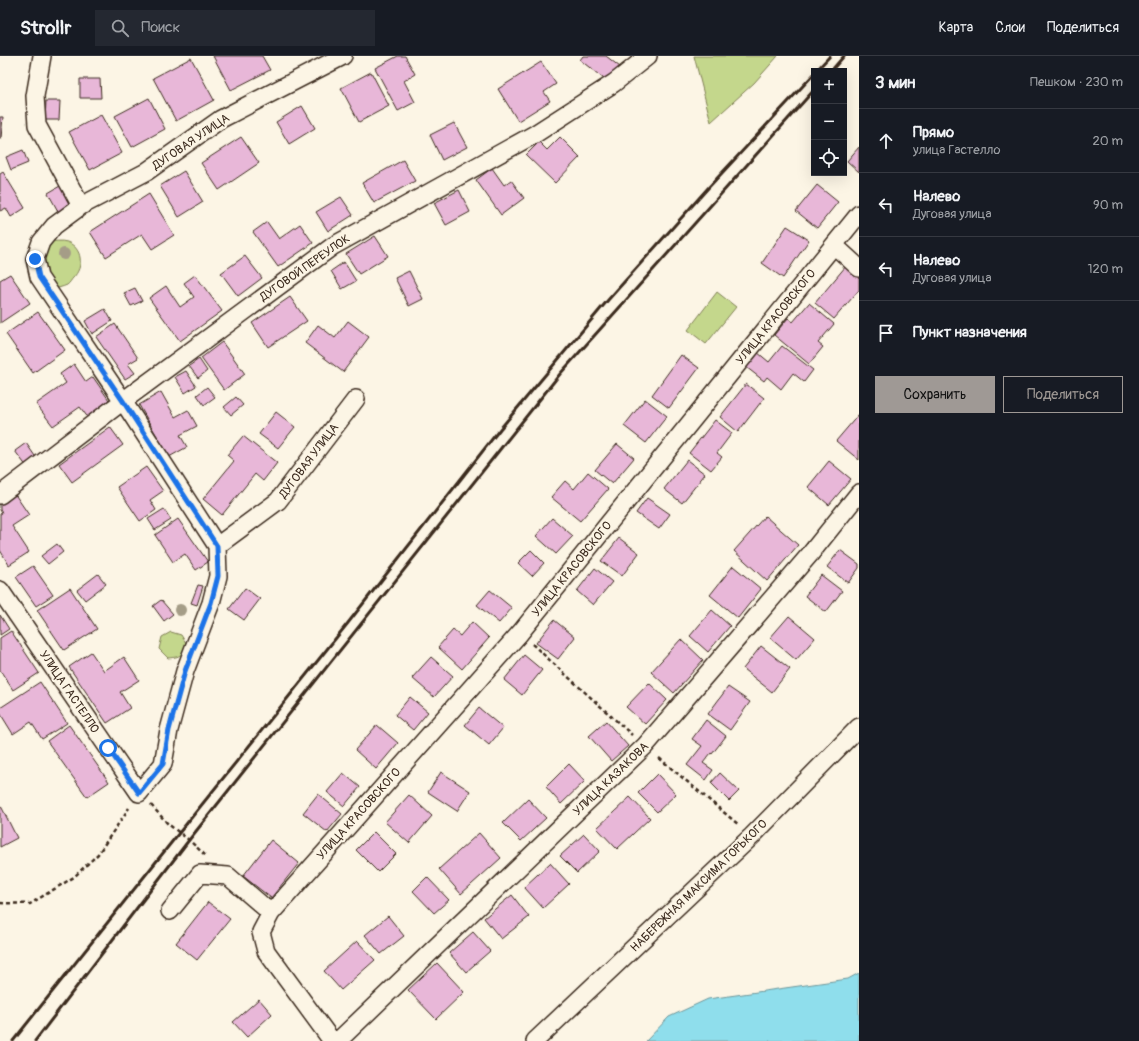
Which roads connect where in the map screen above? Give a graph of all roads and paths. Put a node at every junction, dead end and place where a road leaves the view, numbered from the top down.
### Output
1 (42, 56) edge
2 (343, 56) edge
3 (648, 56) edge
4 (81, 206) junction
5 (859, 214) edge
6 (834, 245) junction
7 (859, 268) edge
8 (356, 399) dead end
9 (123, 401) junction
10 (859, 493) edge
11 (0, 495) edge
12 (217, 546) junction
13 (0, 590) edge
14 (859, 727) edge
15 (139, 793) junction
16 (228, 876) junction
17 (0, 903) edge
18 (170, 911) dead end
19 (271, 913) junction
20 (332, 1041) edge
21 (338, 1041) edge
22 (535, 1041) edge

1 - 4 street
2 - 4 street, ДУГОВАЯ УЛИЦА
3 - 9 street, ДУГОВОЙ ПЕРЕУЛОК
4 - 9 street, ДУГОВАЯ УЛИЦА
5 - 6 street, УЛИЦА КРАСОВСКОГО
6 - 7 street
6 - 19 street, УЛИЦА КРАСОВСКОГО
8 - 12 street, ДУГОВАЯ УЛИЦА
9 - 11 street, ДУГОВОЙ ПЕРЕУЛОК
9 - 12 street, ДУГОВАЯ УЛИЦА
10 - 21 street, УЛИЦА КАЗАКОВА
12 - 15 street
13 - 15 street, УЛИЦА ГАСТЕЛЛО
14 - 22 street, НАБЕРЕЖНАЯ МАКСИМА ГОРЬКОГО
15 - 16 path
15 - 17 path
16 - 18 street
16 - 19 street
19 - 20 street, УЛИЦА КРАСОВСКОГО

